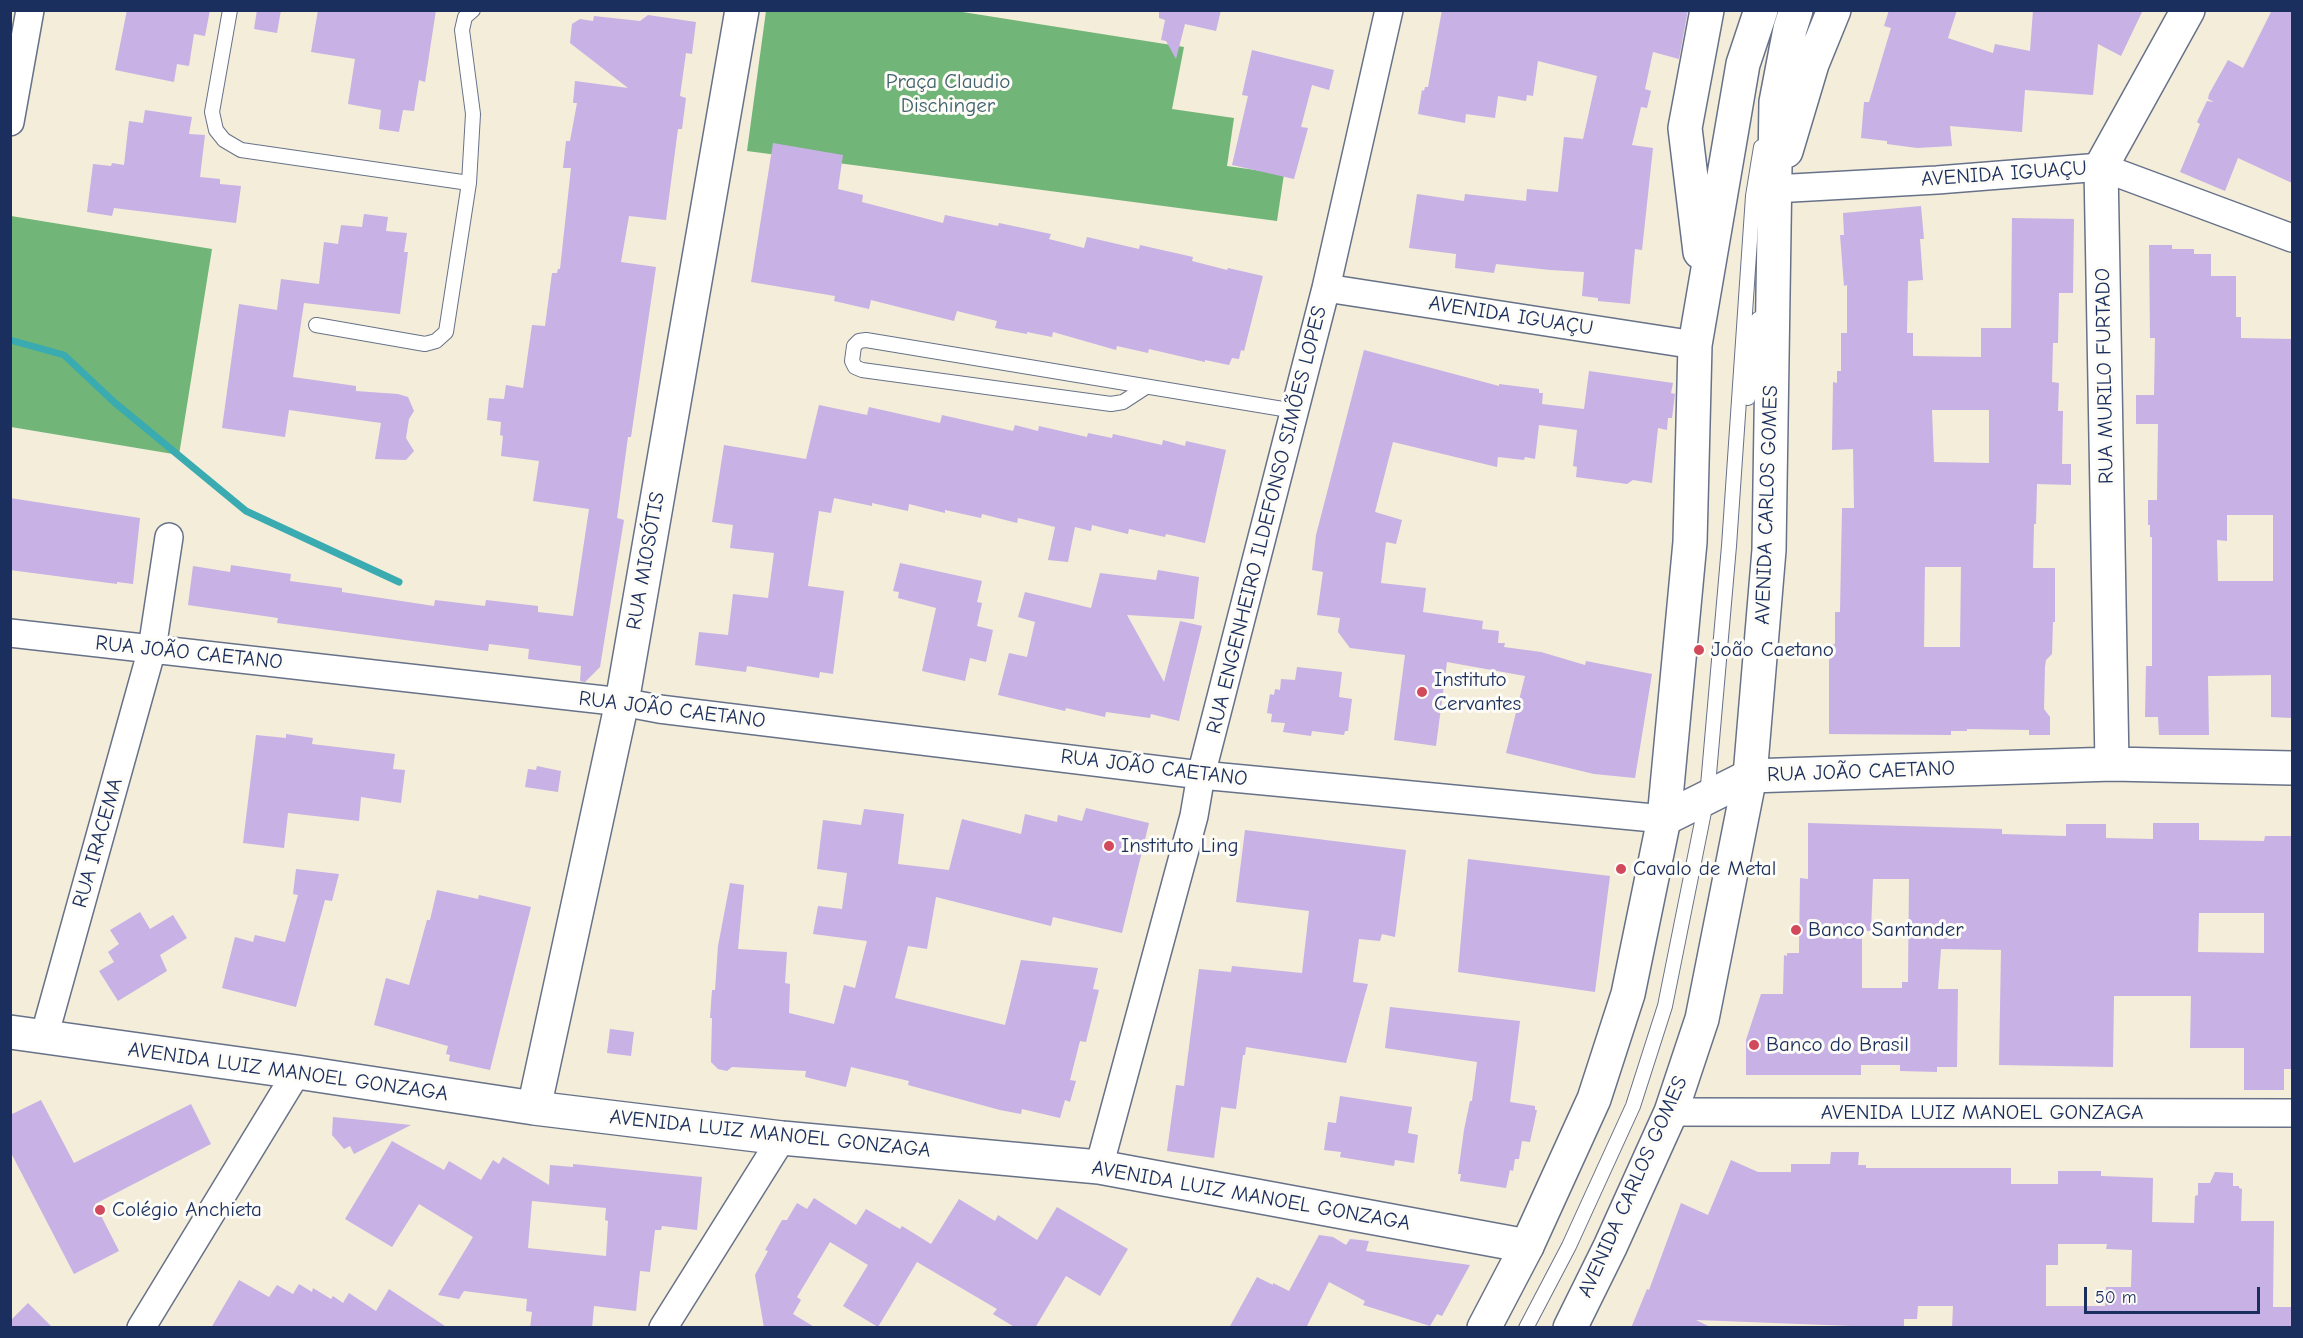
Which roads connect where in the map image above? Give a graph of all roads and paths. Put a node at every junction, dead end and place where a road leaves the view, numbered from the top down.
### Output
1 (30, 10) edge
2 (230, 10) edge
3 (473, 10) edge
4 (742, 10) edge
5 (1389, 10) edge
6 (1707, 10) edge
7 (1761, 10) edge
8 (1790, 10) edge
9 (1797, 10) edge
10 (1834, 10) edge
11 (2188, 10) edge
12 (10, 122) edge
13 (2101, 167) junction
14 (469, 183) junction
15 (1774, 189) junction
16 (2292, 238) edge
17 (1704, 285) junction
18 (1326, 288) junction
19 (316, 325) dead end
20 (1695, 345) junction
21 (1146, 387) junction
22 (1295, 411) junction
23 (169, 537) dead end
24 (1729, 546) junction
25 (10, 633) edge
26 (152, 649) junction
27 (622, 702) junction
28 (2112, 764) junction
29 (2292, 768) edge
30 (1201, 775) junction
31 (1750, 776) junction
32 (1707, 797) junction
33 (1664, 819) junction
34 (10, 1032) edge
35 (44, 1037) junction
36 (297, 1072) junction
37 (534, 1108) junction
38 (1671, 1112) junction
39 (2292, 1113) edge
40 (782, 1138) junction
41 (1100, 1167) junction
42 (1527, 1246) junction
43 (141, 1328) edge
44 (663, 1328) edge
45 (1484, 1328) edge
46 (1526, 1328) edge
47 (1570, 1328) edge

1 - 12 street
2 - 14 lane
3 - 14 lane
4 - 27 street, RUA MIOSÓTIS
5 - 18 street, RUA ENGENHEIRO ILDEFONSO SIMÕES LOPES
6 - 17 street
7 - 17 street
8 - 24 lane
9 - 15 street, AVENIDA CARLOS GOMES
10 - 15 street, AVENIDA CARLOS GOMES
11 - 13 street
13 - 15 street, AVENIDA IGUAÇU
13 - 16 street, AVENIDA IGUAÇU
13 - 28 street, RUA MURILO FURTADO
14 - 19 lane
15 - 24 lane
15 - 31 street, AVENIDA CARLOS GOMES
17 - 20 street
18 - 20 street, AVENIDA IGUAÇU
18 - 22 street, RUA ENGENHEIRO ILDEFONSO SIMÕES LOPES
20 - 33 street
21 - 21 lane
21 - 22 lane
22 - 30 street, RUA ENGENHEIRO ILDEFONSO SIMÕES LOPES
23 - 26 street, RUA IRACEMA
24 - 32 lane
25 - 26 street, RUA JOÃO CAETANO
26 - 27 street, RUA JOÃO CAETANO
26 - 35 street, RUA IRACEMA
27 - 30 street, RUA JOÃO CAETANO
27 - 37 street, RUA MIOSÓTIS
28 - 29 street, RUA JOÃO CAETANO
28 - 31 street, RUA JOÃO CAETANO
30 - 33 street, RUA JOÃO CAETANO
30 - 41 street, RUA ENGENHEIRO ILDEFONSO SIMÕES LOPES
31 - 32 street, RUA JOÃO CAETANO
31 - 38 street, AVENIDA CARLOS GOMES
32 - 33 street, RUA JOÃO CAETANO
32 - 46 lane
33 - 42 street
34 - 35 street, AVENIDA LUIZ MANOEL GONZAGA
35 - 36 street, AVENIDA LUIZ MANOEL GONZAGA
36 - 37 street, AVENIDA LUIZ MANOEL GONZAGA
36 - 43 street
37 - 40 street, AVENIDA LUIZ MANOEL GONZAGA
38 - 39 street, AVENIDA LUIZ MANOEL GONZAGA
38 - 47 street, AVENIDA CARLOS GOMES
40 - 41 street, AVENIDA LUIZ MANOEL GONZAGA
40 - 44 street
41 - 42 street, AVENIDA LUIZ MANOEL GONZAGA
42 - 45 street

